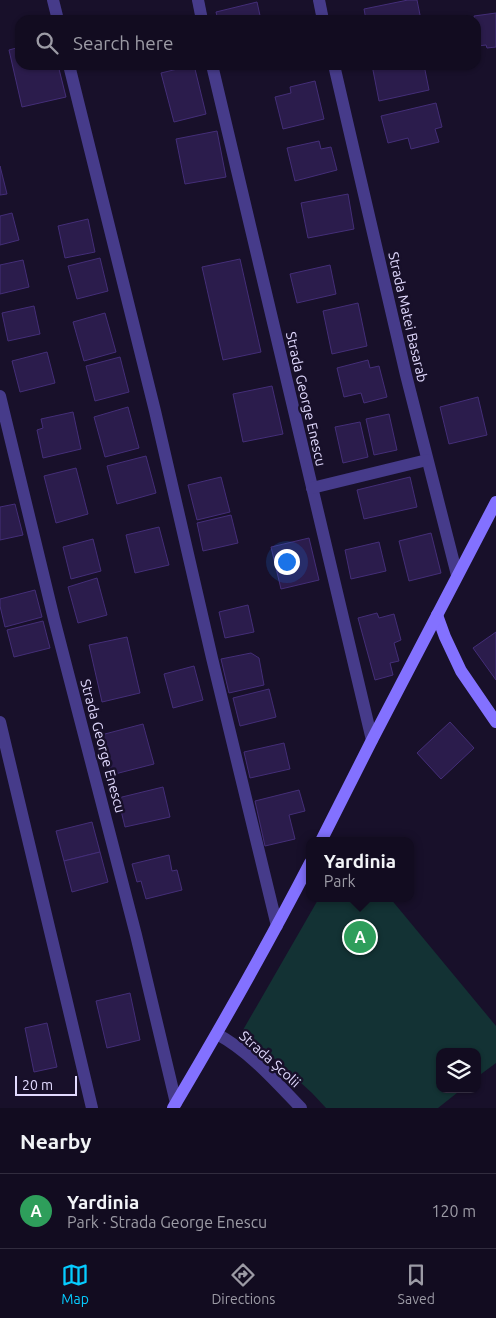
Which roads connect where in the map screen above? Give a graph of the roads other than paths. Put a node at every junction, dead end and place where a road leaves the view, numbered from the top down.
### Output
1 (53, 0) edge
2 (198, 0) edge
3 (319, 0) edge
4 (57, 15) edge
5 (201, 15) edge
6 (323, 15) edge
7 (70, 70) edge
8 (213, 70) edge
9 (335, 70) edge
10 (0, 396) edge
11 (427, 460) junction
12 (312, 488) junction
13 (496, 502) edge
14 (457, 575) junction
15 (437, 615) junction
16 (0, 722) edge
17 (496, 722) edge
18 (372, 740) junction
19 (323, 837) edge
20 (306, 871) edge
21 (278, 926) junction
22 (217, 1034) junction
23 (175, 1105) edge
24 (92, 1108) edge
25 (301, 1108) edge

1 - 4 street
2 - 5 street
3 - 6 street
7 - 21 street
8 - 12 street, Strada George Enescu
9 - 11 street, Strada Matei Basarab
10 - 23 street, Strada George Enescu
11 - 12 street
11 - 14 street, Strada Matei Basarab
12 - 18 street, Strada George Enescu
13 - 14 street
14 - 15 street
15 - 17 street
15 - 18 street
16 - 24 street
18 - 19 street
20 - 21 street, Strada George Enescu
21 - 22 street, Strada George Enescu
22 - 23 street, Strada George Enescu
22 - 25 street, Strada Școlii

